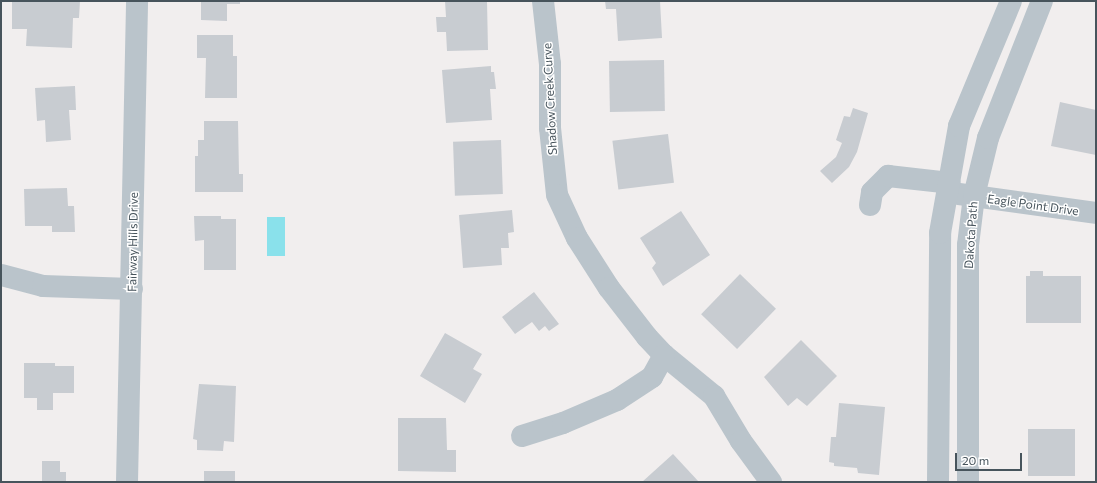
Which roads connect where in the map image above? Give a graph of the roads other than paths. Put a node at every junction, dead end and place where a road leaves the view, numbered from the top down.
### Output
1 (137, 1) edge
2 (544, 1) edge
3 (1011, 1) edge
4 (1042, 1) edge
5 (949, 187) junction
6 (974, 196) junction
7 (870, 206) dead end
8 (1096, 213) edge
9 (1, 275) edge
10 (132, 289) junction
11 (664, 355) junction
12 (522, 436) dead end
13 (127, 482) edge
14 (772, 482) edge
15 (938, 482) edge
16 (968, 482) edge

1 - 10 street, Fairway Hills Drive
2 - 11 street, Shadow Creek Curve
3 - 5 street
4 - 6 street, Dakota Path
5 - 6 street, Eagle Point Drive
5 - 7 street, Eagle Point Drive
5 - 15 street
6 - 8 street, Eagle Point Drive
6 - 16 street, Dakota Path
9 - 10 street
10 - 13 street, Fairway Hills Drive
11 - 12 street
11 - 14 street, Shadow Creek Curve

